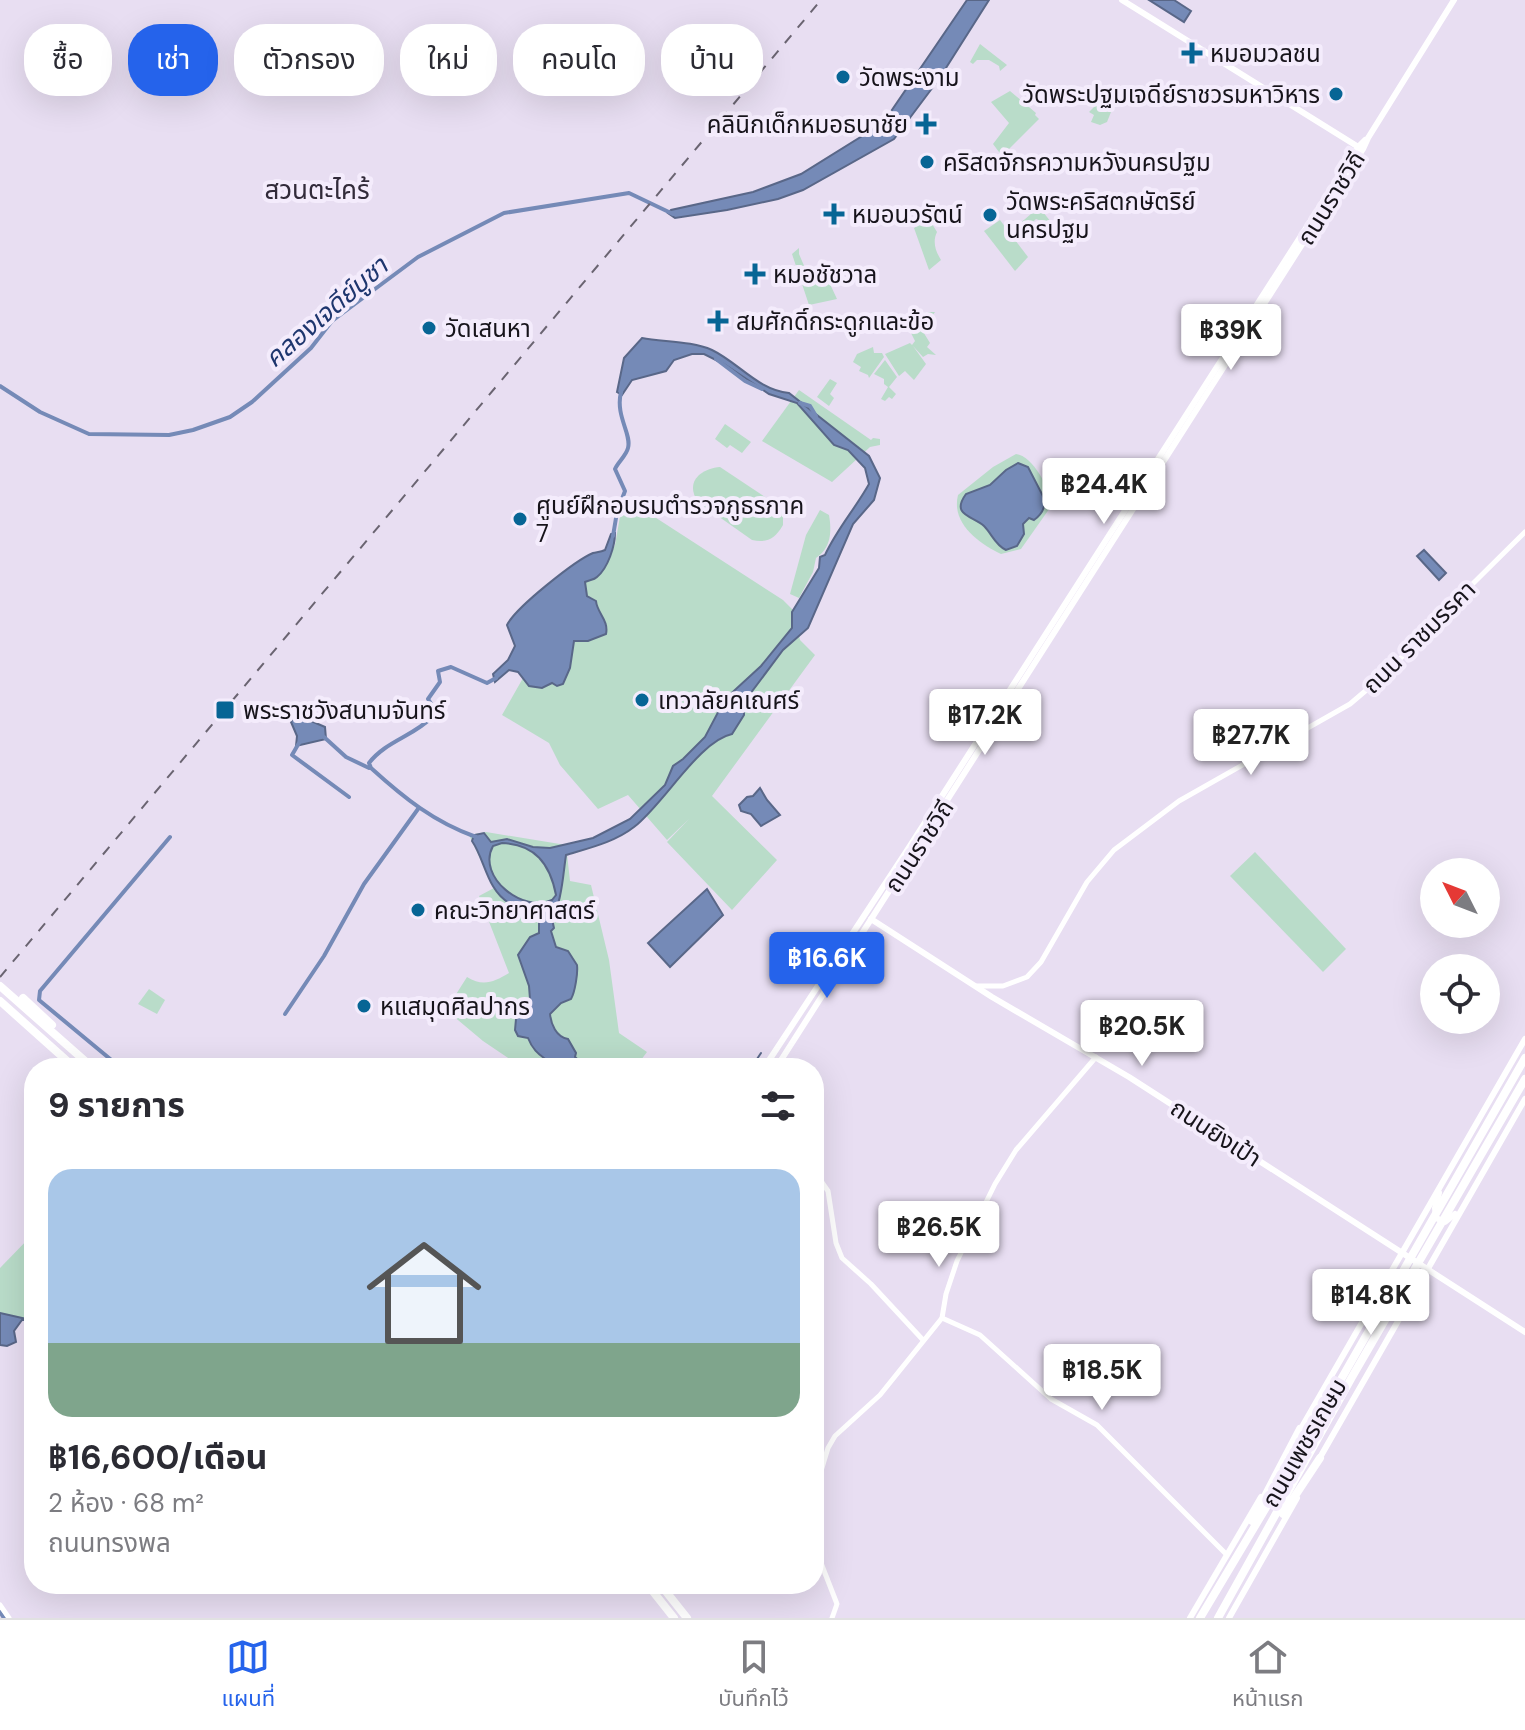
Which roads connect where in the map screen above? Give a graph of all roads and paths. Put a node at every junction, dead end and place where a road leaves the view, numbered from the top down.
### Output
1 (1122, 0) edge
2 (1454, 0) edge
3 (1361, 148) junction
4 (1525, 532) edge
5 (868, 918) junction
6 (0, 986) edge
7 (977, 986) junction
8 (23, 998) dead end
9 (0, 1003) edge
10 (1525, 1039) edge
11 (1096, 1057) junction
12 (58, 1058) edge
13 (63, 1058) edge
14 (82, 1058) edge
15 (91, 1058) edge
16 (771, 1058) edge
17 (782, 1058) edge
18 (1525, 1058) edge
19 (1525, 1079) edge
20 (1525, 1099) edge
21 (1505, 1103) junction
22 (1443, 1182) junction
23 (824, 1185) edge
24 (1471, 1192) junction
25 (1403, 1251) junction
26 (1427, 1269) junction
27 (1372, 1306) junction
28 (1401, 1315) junction
29 (942, 1318) junction
30 (1525, 1332) edge
31 (923, 1340) junction
32 (1300, 1429) junction
33 (1320, 1458) junction
34 (824, 1459) edge
35 (1227, 1555) junction
36 (1249, 1564) junction
37 (1229, 1568) junction
38 (824, 1571) edge
39 (655, 1594) edge
40 (668, 1594) edge
41 (0, 1605) edge
42 (9, 1618) edge
43 (674, 1618) edge
44 (687, 1618) edge
45 (832, 1618) edge
46 (1190, 1618) edge
47 (1200, 1618) edge
48 (1218, 1618) edge
49 (1229, 1618) edge

1 - 3 main road
2 - 3 main road, ถนนราชวิถี
3 - 5 main road, ถนนราชวิถี
4 - 7 street, ถนน ราชมรรคา
5 - 7 main road, ถนนยิงเป้า
5 - 16 main road
5 - 17 main road
6 - 14 highway
7 - 11 main road, ถนนยิงเป้า
8 - 15 highway
9 - 12 highway
9 - 13 highway
10 - 22 main road
11 - 25 main road, ถนนยิงเป้า
11 - 29 street
18 - 21 highway, ถนนเพชรเกษม
19 - 21 highway, ถนนเพชรเกษม
20 - 24 main road
21 - 36 highway, ถนนเพชรเกษม
21 - 37 highway, ถนนเพชรเกษม
22 - 24 main road
22 - 25 main road
23 - 31 street
24 - 26 main road
25 - 26 main road, ถนนยิงเป้า
25 - 27 main road
26 - 28 main road
26 - 30 main road, ถนนยิงเป้า
27 - 28 main road
27 - 32 main road
28 - 33 main road
29 - 31 street
29 - 35 street
31 - 34 street
32 - 35 main road
32 - 37 highway
33 - 36 highway
33 - 49 main road
35 - 46 main road
36 - 48 highway, ถนนเพชรเกษม
37 - 47 highway, ถนนเพชรเกษม
38 - 45 street
39 - 43 highway
40 - 44 highway
41 - 42 street

